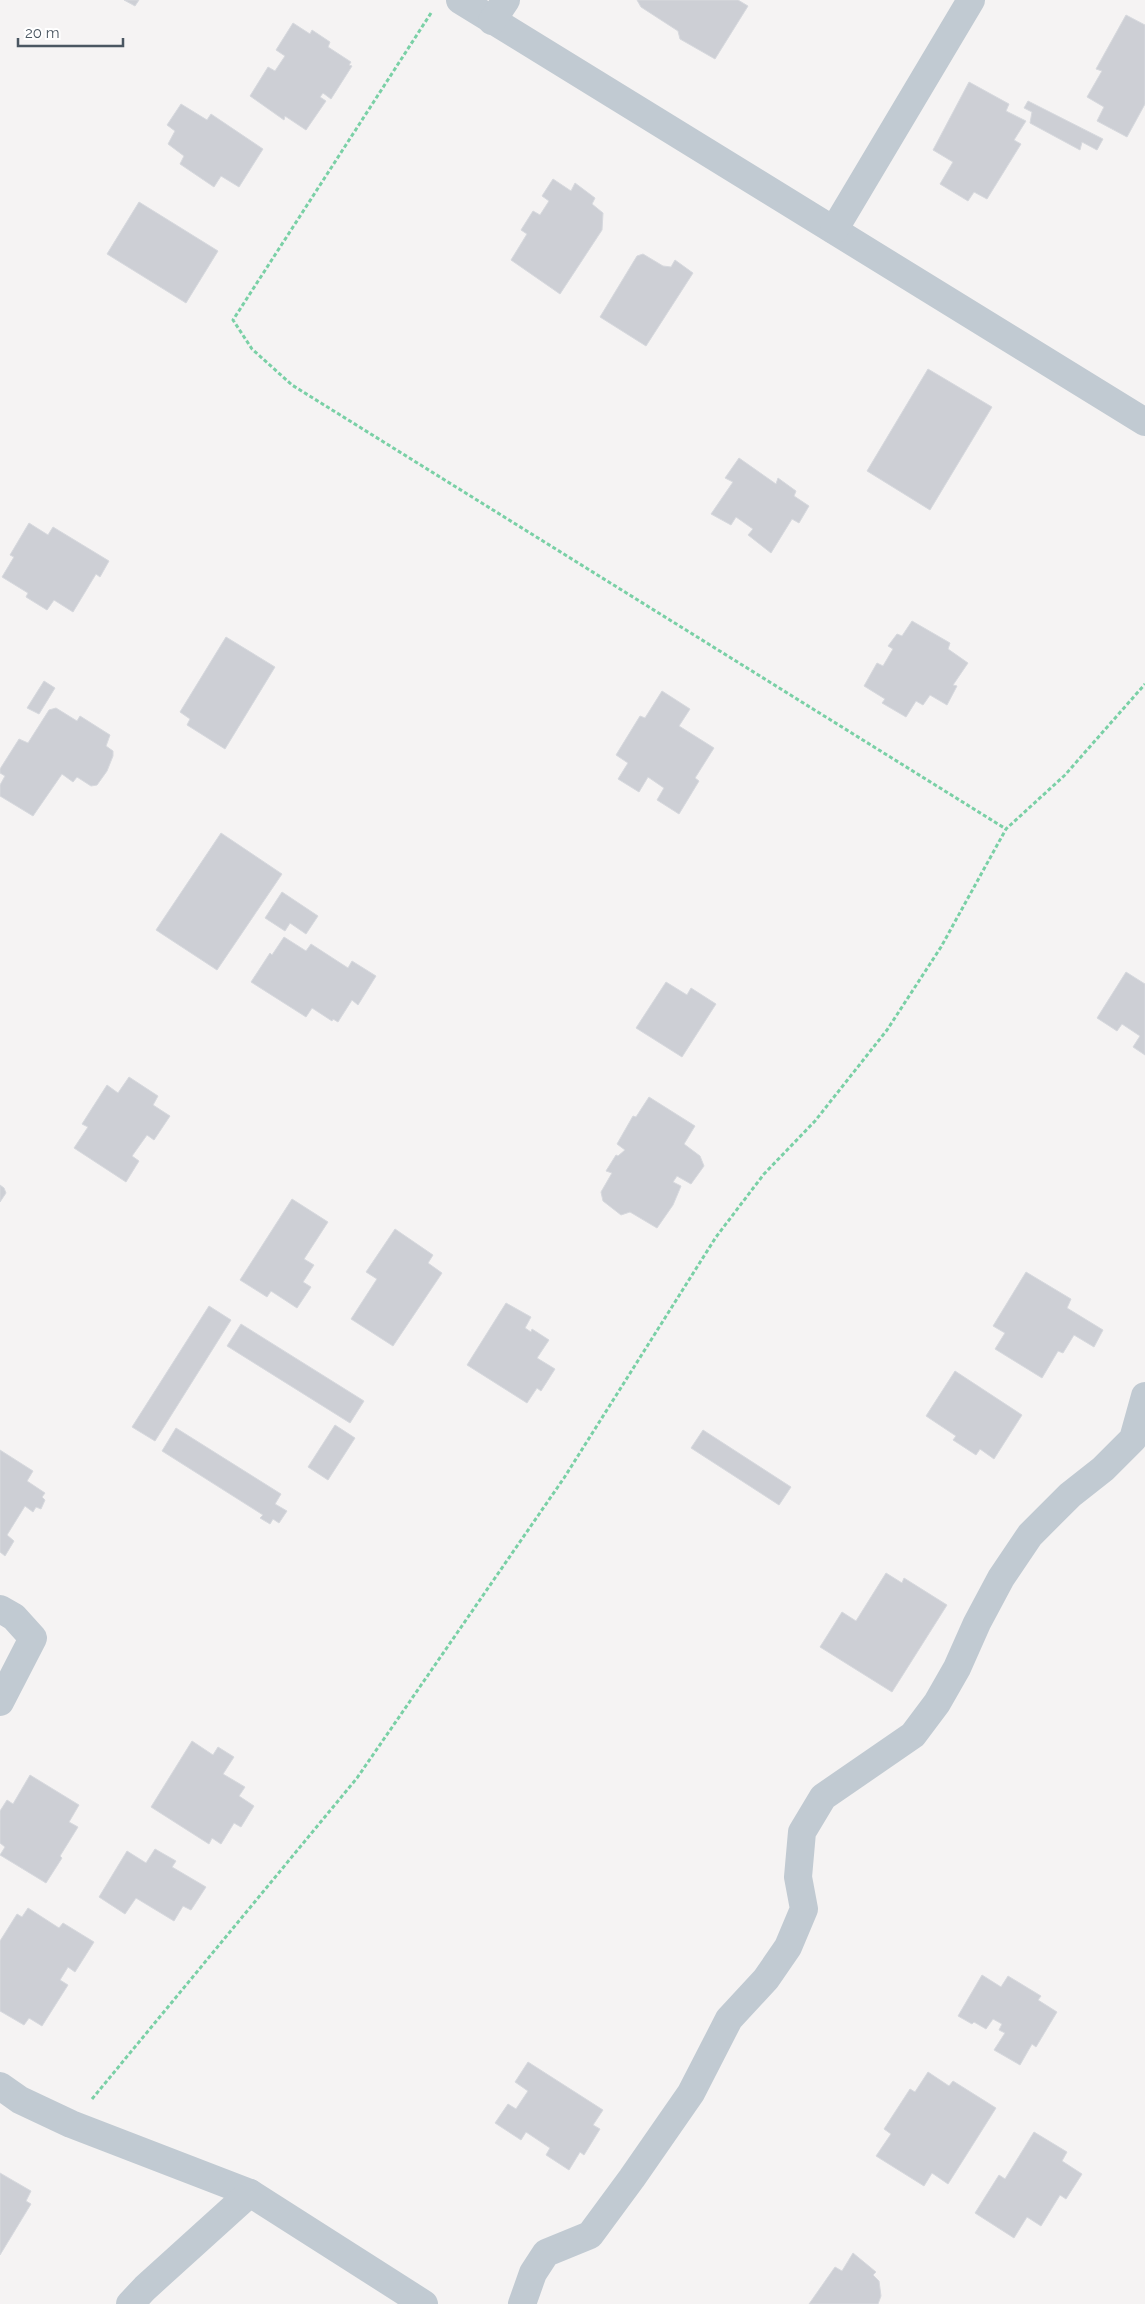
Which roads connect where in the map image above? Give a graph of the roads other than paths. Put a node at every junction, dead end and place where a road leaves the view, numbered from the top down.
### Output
1 (460, 0) edge
2 (970, 0) edge
3 (499, 10) edge
4 (834, 230) junction
5 (1145, 422) edge
6 (1145, 1396) edge
7 (0, 1609) edge
8 (0, 1702) edge
9 (0, 2086) edge
10 (250, 2193) junction
11 (130, 2304) edge
12 (424, 2304) edge
13 (522, 2304) edge

1 - 3 street
2 - 4 street
3 - 4 street
4 - 5 street
6 - 13 street
7 - 8 street
9 - 10 street
10 - 11 street
10 - 12 street

